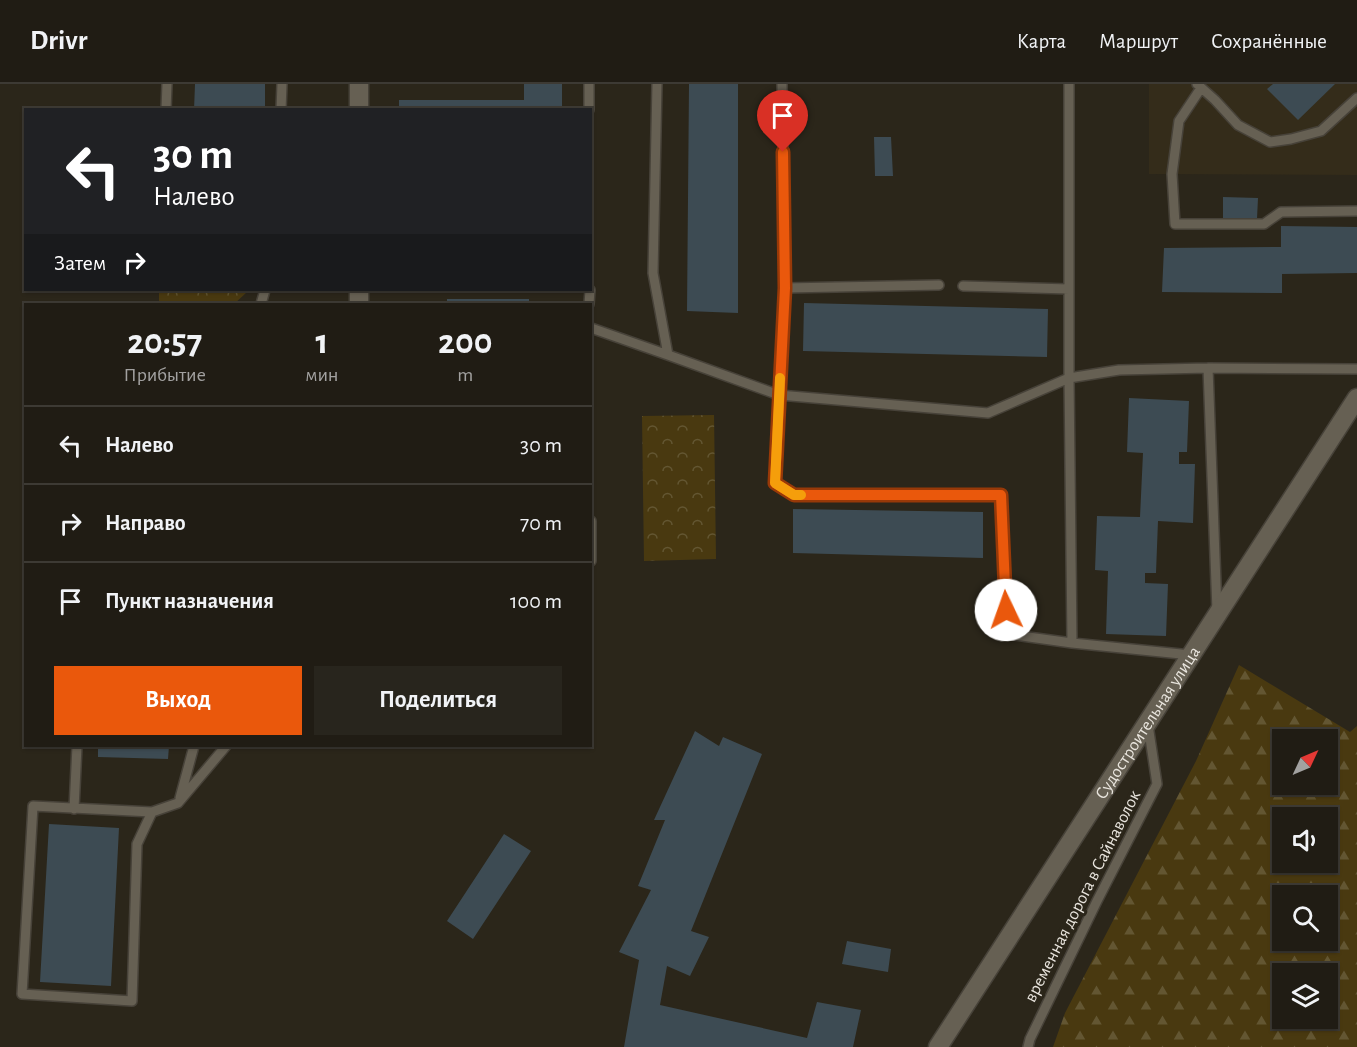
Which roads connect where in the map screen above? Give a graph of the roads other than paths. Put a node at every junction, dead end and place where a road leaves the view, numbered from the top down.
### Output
1 (167, 84) edge
2 (282, 84) edge
3 (359, 84) edge
4 (589, 84) edge
5 (657, 84) edge
6 (782, 84) edge
7 (1069, 84) edge
8 (1198, 86) edge
9 (1357, 98) edge
10 (166, 108) edge
11 (281, 108) edge
12 (359, 108) edge
13 (589, 108) edge
14 (1357, 211) edge
15 (939, 285) dead end
16 (963, 286) dead end
17 (785, 288) junction
18 (1070, 289) junction
19 (592, 328) edge
20 (668, 355) junction
21 (1208, 368) junction
22 (1357, 369) edge
23 (1069, 378) junction
24 (779, 395) junction
25 (1357, 398) edge
26 (1217, 615) junction
27 (1072, 643) junction
28 (1191, 655) junction
29 (1148, 722) junction
30 (77, 747) edge
31 (194, 747) edge
32 (225, 747) edge
33 (178, 803) junction
34 (74, 808) junction
35 (152, 812) junction
36 (938, 1047) edge
37 (1028, 1047) edge

1 - 10 lane
2 - 11 lane
3 - 12 street
4 - 13 lane
5 - 20 lane
6 - 17 lane
7 - 18 lane
8 - 9 lane
8 - 14 lane
15 - 17 lane
16 - 18 lane
17 - 24 lane
18 - 23 lane
19 - 20 lane
20 - 24 lane
21 - 22 lane
21 - 23 lane
21 - 26 lane
23 - 24 lane
23 - 27 lane
24 - 27 lane
25 - 26 street, Судостроительная улица
26 - 28 street, Судостроительная улица
27 - 28 lane
28 - 29 street, Судостроительная улица
29 - 36 street, Судостроительная улица
29 - 37 lane, временная дорога в Сайнаволок
30 - 34 lane
31 - 33 lane
32 - 33 lane
33 - 35 lane
34 - 35 lane
34 - 35 lane

